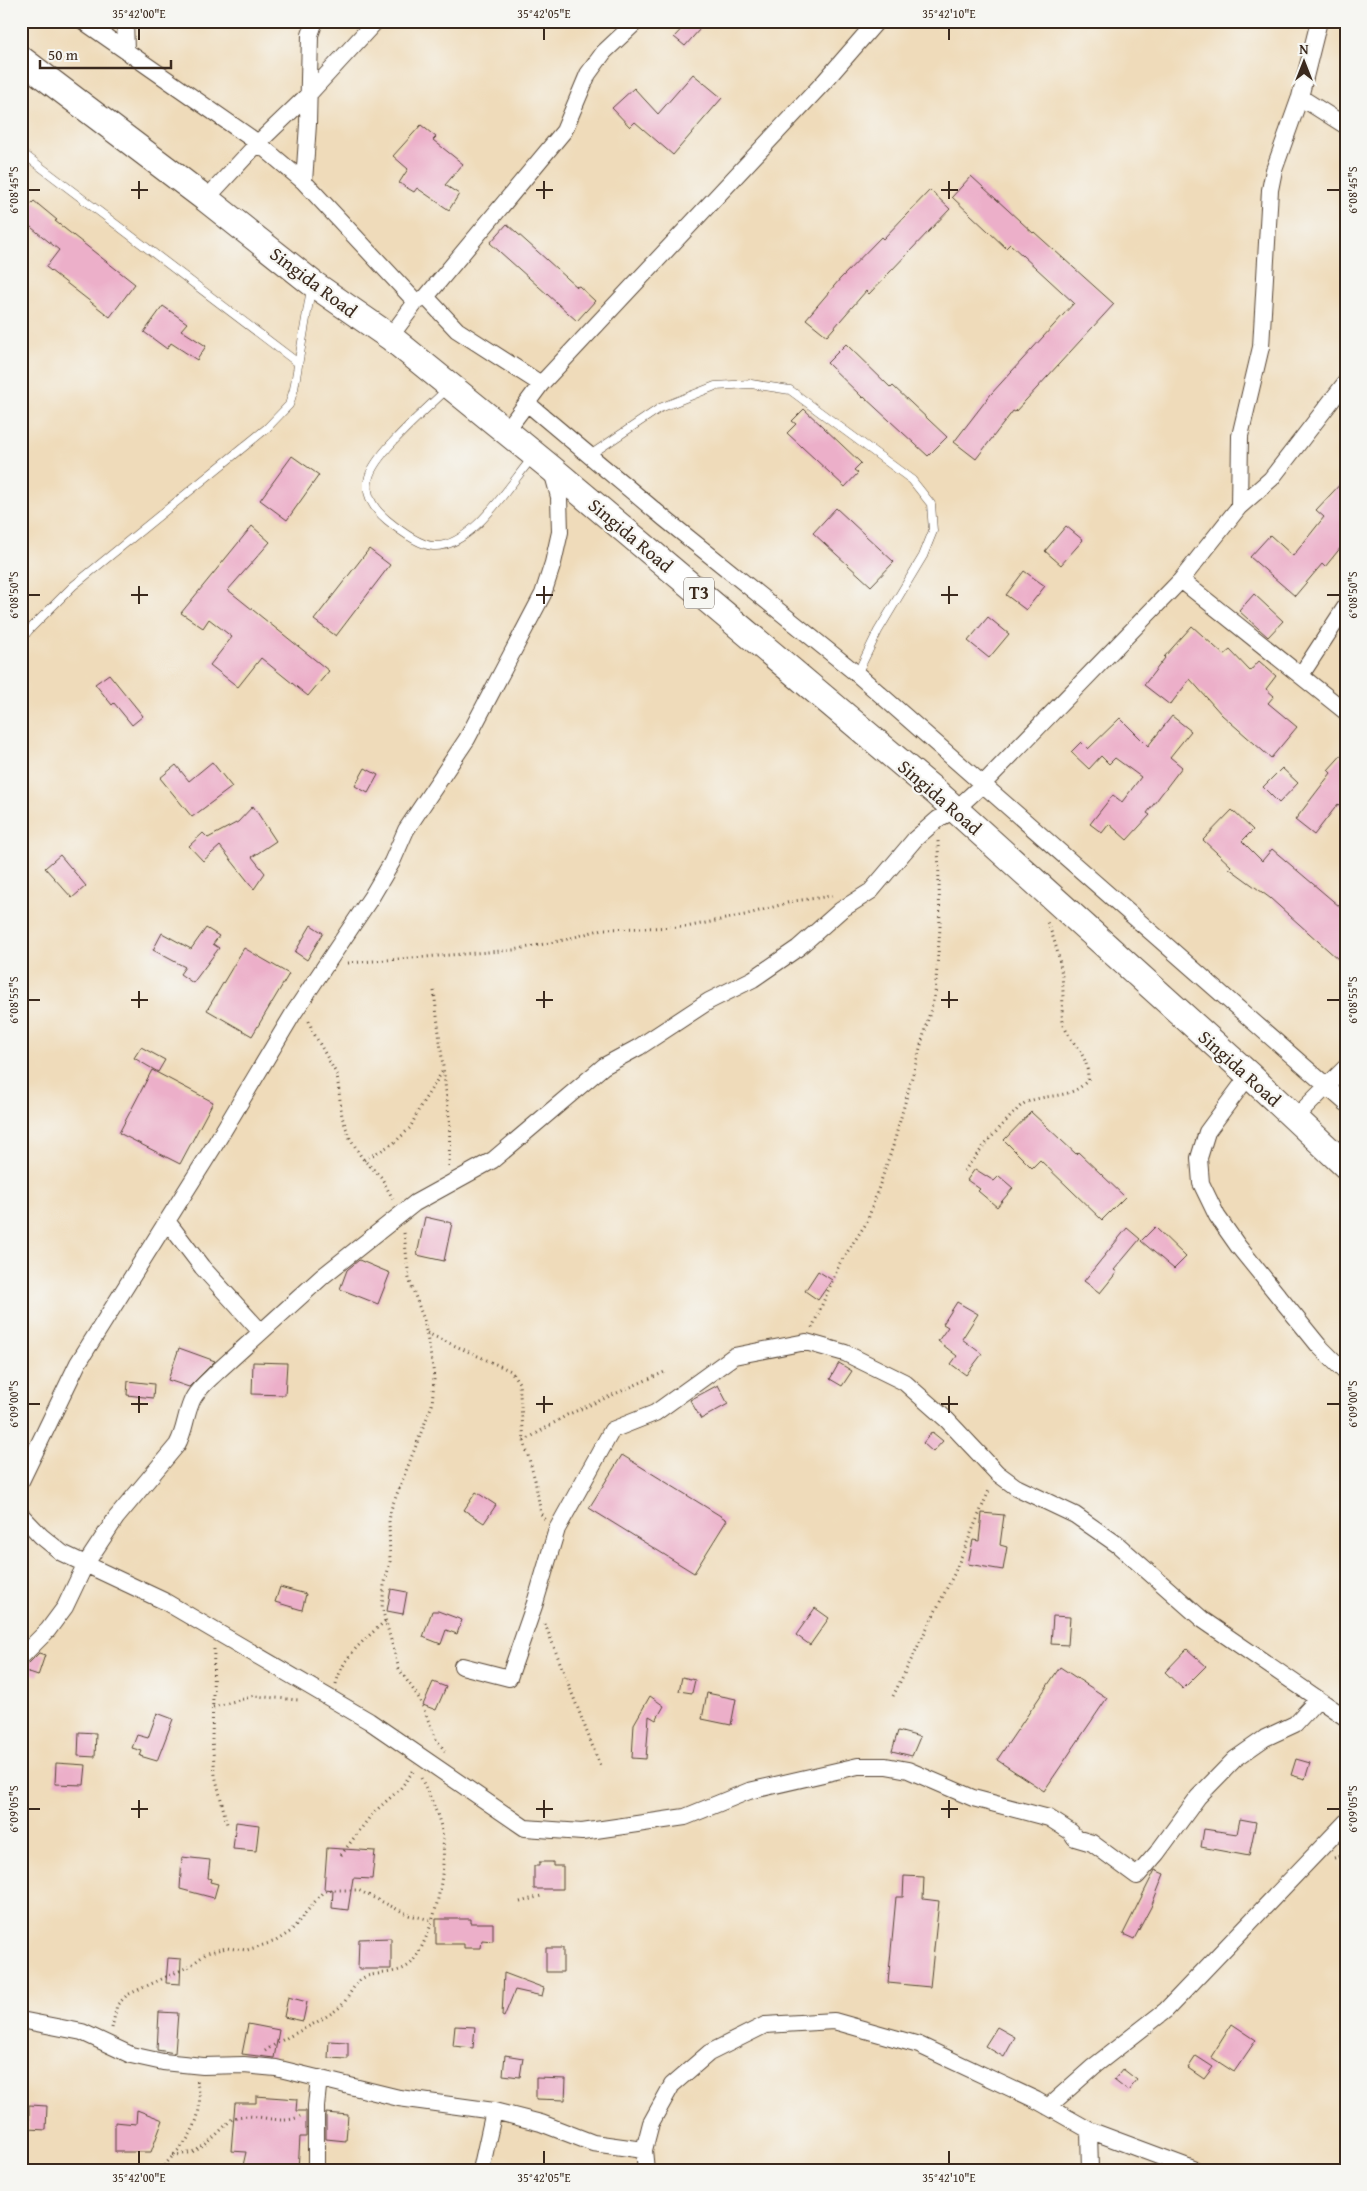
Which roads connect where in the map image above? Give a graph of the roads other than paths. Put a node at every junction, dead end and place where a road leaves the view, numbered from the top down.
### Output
1 (83, 21) edge
2 (125, 21) edge
3 (315, 21) edge
4 (376, 21) edge
5 (637, 21) edge
6 (877, 21) edge
7 (1319, 21) edge
8 (126, 51) junction
9 (21, 59) edge
10 (308, 95) junction
11 (1300, 96) junction
12 (1346, 126) edge
13 (258, 144) junction
14 (21, 152) edge
15 (304, 182) junction
16 (206, 198) junction
17 (312, 283) junction
18 (421, 300) junction
19 (390, 337) junction
20 (298, 364) junction
21 (1346, 382) edge
22 (541, 384) junction
23 (450, 386) junction
24 (527, 403) junction
25 (506, 431) junction
26 (590, 455) junction
27 (543, 461) junction
28 (1239, 507) junction
29 (1180, 580) junction
30 (1346, 606) edge
31 (21, 640) edge
32 (856, 674) junction
33 (1301, 675) junction
34 (1346, 712) edge
35 (982, 785) junction
36 (947, 814) junction
37 (1346, 1067) edge
38 (1249, 1075) junction
39 (1326, 1087) junction
40 (1346, 1103) edge
41 (1295, 1118) junction
42 (1346, 1166) edge
43 (167, 1220) junction
44 (261, 1332) junction
45 (1346, 1373) edge
46 (21, 1481) edge
47 (21, 1515) edge
48 (85, 1565) junction
49 (21, 1656) edge
50 (462, 1666) dead end
51 (1318, 1699) junction
52 (1346, 1718) edge
53 (1346, 1822) edge
54 (21, 2020) edge
55 (319, 2078) junction
56 (1048, 2107) junction
57 (494, 2111) junction
58 (1089, 2130) junction
59 (644, 2150) junction
60 (316, 2170) edge
61 (481, 2170) edge
62 (646, 2170) edge
63 (1090, 2170) edge
64 (1196, 2170) edge

1 - 8 street
2 - 8 street
3 - 10 street
4 - 10 street
5 - 18 street
6 - 22 street
7 - 11 street
8 - 13 street
9 - 16 highway, Singida Road / T3
10 - 13 street
10 - 15 street
11 - 12 street
11 - 28 street
13 - 15 street
13 - 16 street
14 - 20 lane
15 - 18 street
16 - 17 highway, Singida Road / T3
17 - 19 highway, Singida Road / T3
17 - 20 lane
18 - 19 street
18 - 22 street
19 - 23 highway, Singida Road / T3
20 - 31 lane
21 - 28 street
22 - 24 street
23 - 25 highway, Singida Road / T3
23 - 27 lane
24 - 25 street
24 - 26 street
25 - 27 highway, Singida Road / T3
26 - 32 street
26 - 32 lane
27 - 36 highway, Singida Road / T3
27 - 43 street
28 - 29 street
29 - 33 street
29 - 35 street
30 - 33 street
32 - 35 street
33 - 34 street
35 - 36 street
35 - 39 street
36 - 38 highway, Singida Road / T3
36 - 44 street
37 - 39 street
38 - 41 highway, Singida Road / T3
38 - 45 street
39 - 40 street
39 - 41 street
41 - 42 highway, Singida Road / T3
43 - 44 street
43 - 46 street
44 - 48 street
47 - 48 street
48 - 49 street
48 - 51 street
50 - 51 street
51 - 52 street
53 - 56 street
54 - 55 street
55 - 57 street
55 - 60 street
56 - 58 street
56 - 59 street
57 - 59 street
57 - 61 street
58 - 63 street
58 - 64 street
59 - 62 street

